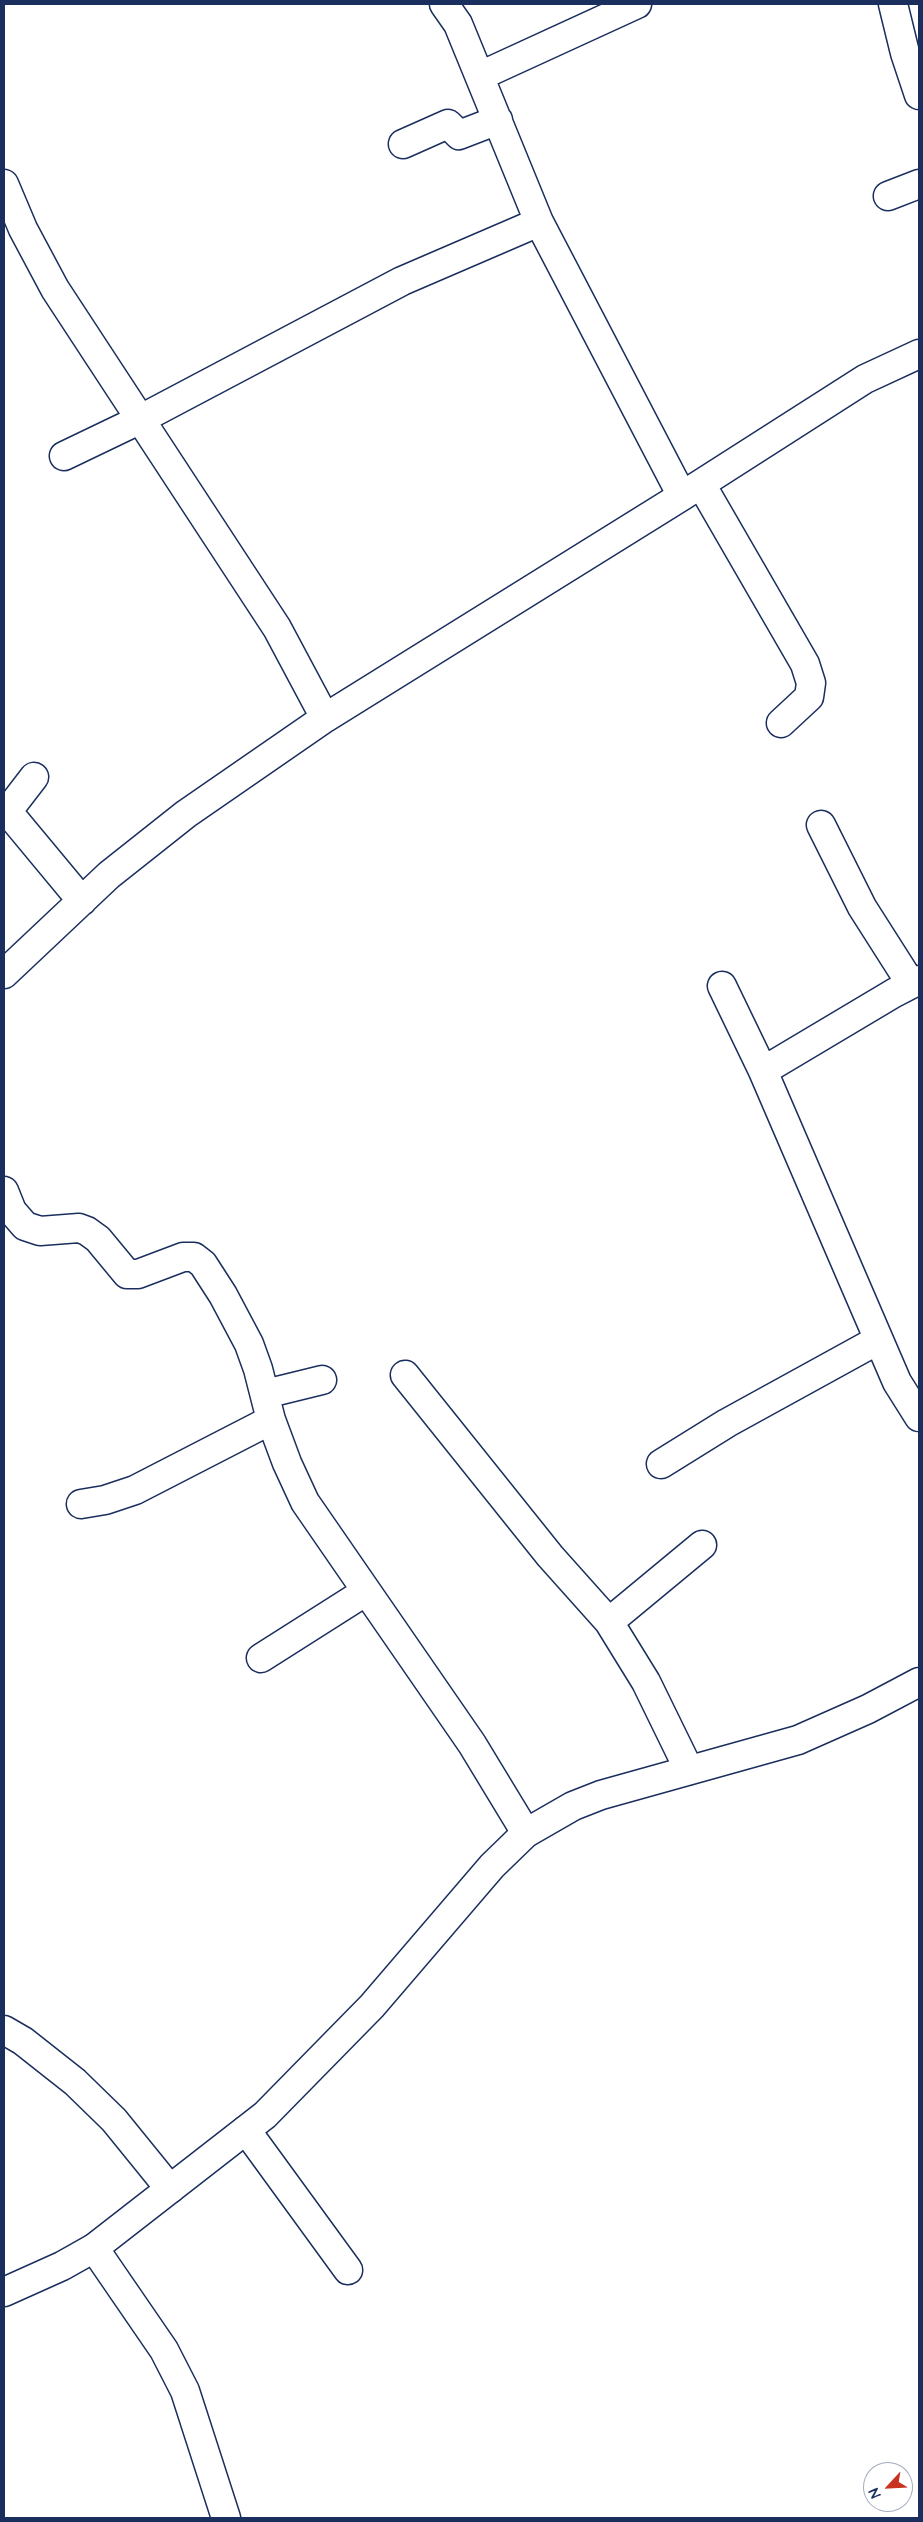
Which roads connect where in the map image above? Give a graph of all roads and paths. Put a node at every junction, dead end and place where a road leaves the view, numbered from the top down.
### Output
1 (444, 4) edge
2 (637, 4) edge
3 (893, 4) edge
4 (480, 76) junction
5 (919, 95) edge
6 (498, 120) junction
7 (403, 144) dead end
8 (4, 184) edge
9 (919, 184) edge
10 (888, 196) dead end
11 (539, 222) junction
12 (13, 233) edge
13 (919, 354) edge
14 (139, 420) junction
15 (64, 456) dead end
16 (692, 490) junction
17 (325, 718) junction
18 (781, 723) dead end
19 (34, 777) dead end
20 (6, 814) edge
21 (821, 825) dead end
22 (82, 901) junction
23 (4, 974) edge
24 (915, 982) edge
25 (722, 986) dead end
26 (763, 1071) junction
27 (4, 1191) edge
28 (878, 1340) junction
29 (405, 1375) dead end
30 (322, 1380) dead end
31 (268, 1407) junction
32 (919, 1417) edge
33 (661, 1464) dead end
34 (81, 1504) dead end
35 (702, 1544) dead end
36 (366, 1592) junction
37 (609, 1622) junction
38 (260, 1658) dead end
39 (919, 1682) edge
40 (689, 1770) junction
41 (526, 1833) junction
42 (4, 2030) edge
43 (246, 2130) junction
44 (170, 2189) junction
45 (94, 2248) junction
46 (348, 2270) dead end
47 (4, 2292) edge
48 (226, 2518) edge

1 - 4 street
2 - 4 street
3 - 5 street
4 - 6 street
6 - 7 street
6 - 11 street
8 - 12 street
9 - 10 street
11 - 14 street
11 - 16 street
12 - 14 street
13 - 16 street
14 - 15 street
14 - 17 street
16 - 17 street
16 - 18 street
17 - 22 street
19 - 20 street
20 - 22 street
21 - 24 street
22 - 23 street
24 - 26 street
25 - 26 street
26 - 28 street
27 - 31 street
28 - 32 street
28 - 33 street
29 - 37 street
30 - 31 street
31 - 34 street
31 - 36 street
35 - 37 street
36 - 38 street
36 - 41 street
37 - 40 street
39 - 40 street
40 - 41 street
41 - 43 street
42 - 44 street
43 - 44 street
43 - 46 street
44 - 45 street
45 - 47 street
45 - 48 street

